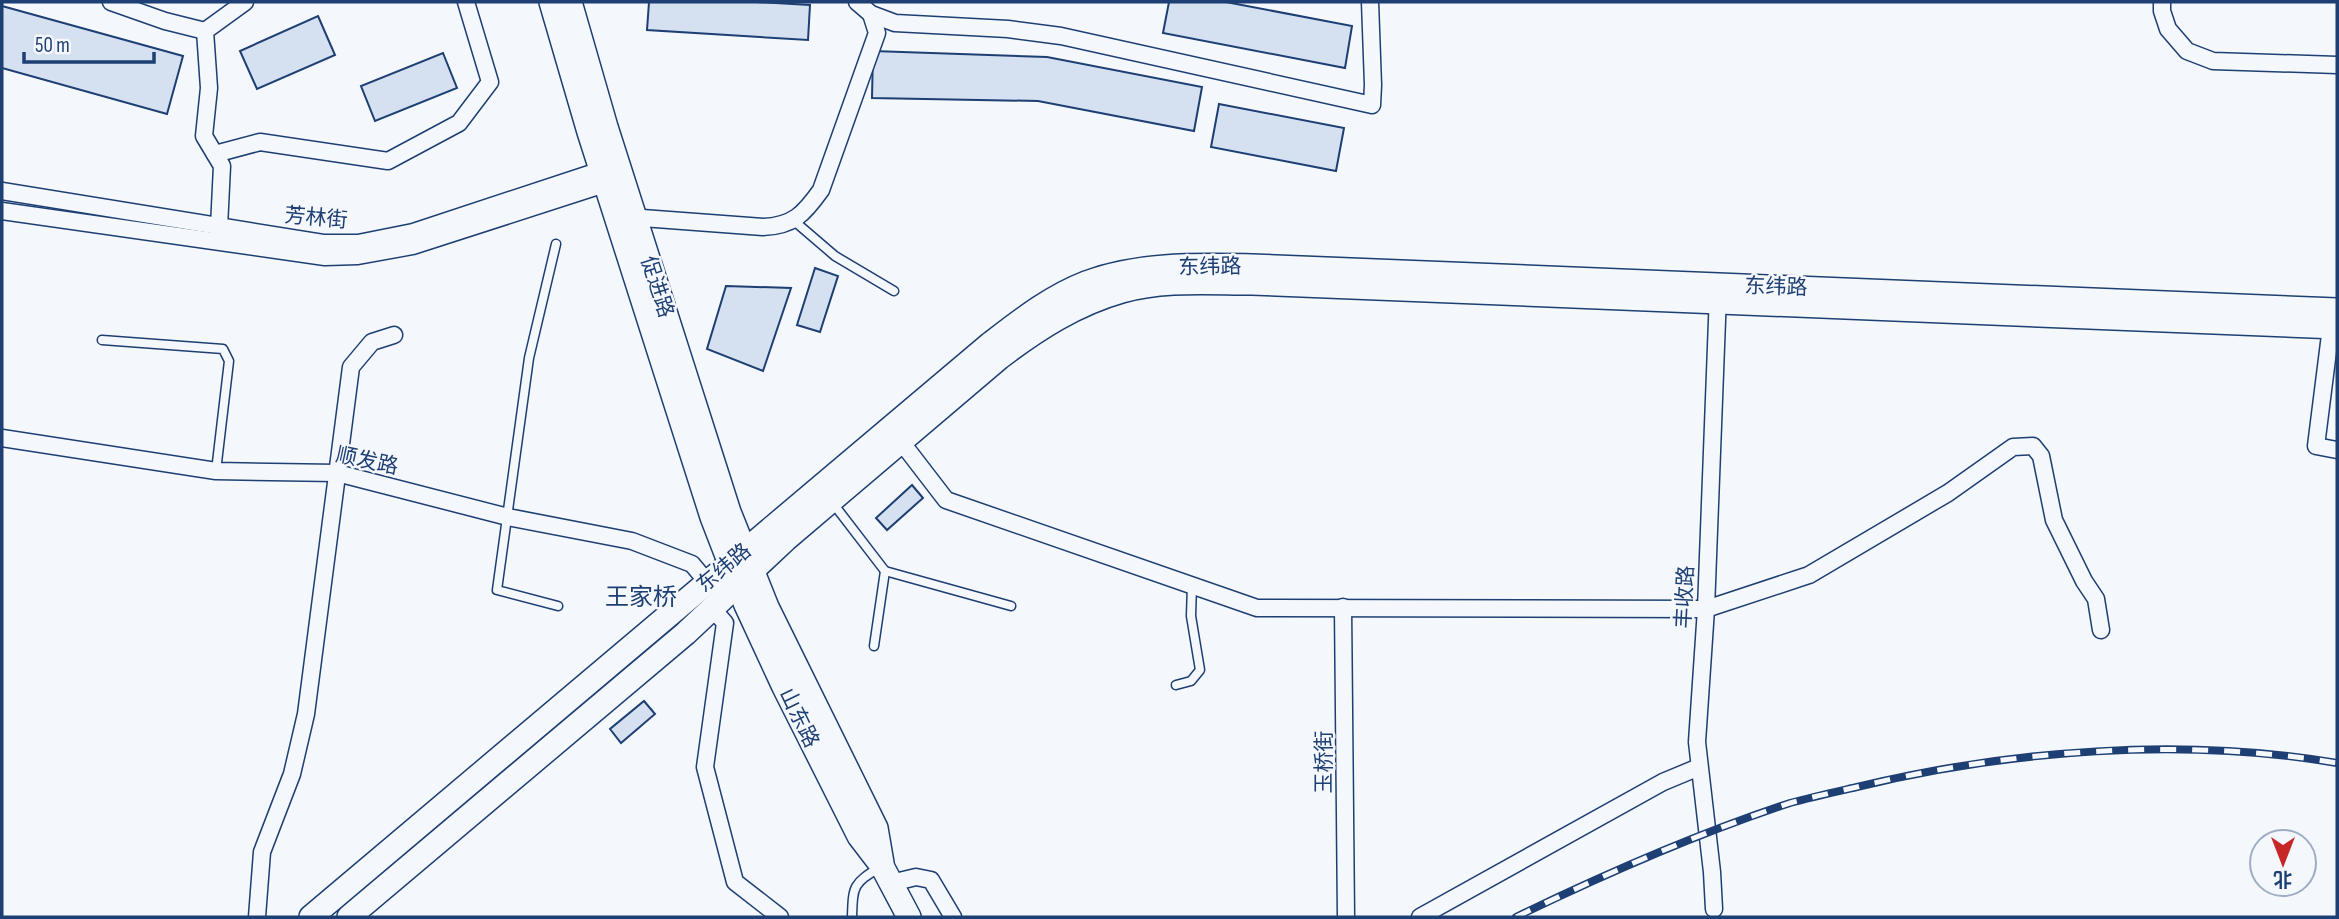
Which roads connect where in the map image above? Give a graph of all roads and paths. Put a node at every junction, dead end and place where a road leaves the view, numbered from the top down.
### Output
1 (111, 2) edge
2 (245, 2) edge
3 (466, 2) edge
4 (551, 2) edge
5 (570, 2) edge
6 (857, 2) edge
7 (1370, 2) edge
8 (2162, 2) edge
9 (871, 14) junction
10 (205, 31) junction
11 (2337, 65) edge
12 (215, 154) junction
13 (609, 175) junction
14 (2, 191) edge
15 (2, 211) edge
16 (625, 217) junction
17 (793, 220) junction
18 (219, 228) junction
19 (556, 244) dead end
20 (894, 291) dead end
21 (1718, 293) junction
22 (2335, 321) edge
23 (394, 335) dead end
24 (102, 340) dead end
25 (895, 434) junction
26 (2, 438) edge
27 (2337, 450) edge
28 (216, 471) junction
29 (337, 473) junction
30 (825, 494) junction
31 (508, 517) junction
32 (741, 567) junction
33 (885, 571) junction
34 (708, 582) junction
35 (1192, 585) junction
36 (558, 606) dead end
37 (1011, 606) dead end
38 (1343, 607) junction
39 (712, 608) junction
40 (1706, 609) junction
41 (2101, 630) dead end
42 (874, 646) dead end
43 (1176, 685) dead end
44 (1699, 767) junction
45 (886, 874) junction
46 (1711, 915) edge
47 (257, 917) edge
48 (311, 917) edge
49 (349, 917) edge
50 (780, 917) edge
51 (852, 917) edge
52 (909, 917) edge
53 (953, 917) edge
54 (1346, 917) edge
55 (1420, 917) edge

1 - 10 street
2 - 10 street
3 - 12 street
4 - 13 main road, 促进路
5 - 13 main road, 促进路
6 - 9 street
7 - 9 street
8 - 11 street
9 - 17 street
10 - 12 street
12 - 18 street
13 - 15 street
13 - 16 main road, 促进路
13 - 18 street, 芳林街
14 - 18 street, 芳林街
16 - 17 street
16 - 32 main road, 促进路
17 - 20 lane
19 - 31 lane
21 - 22 main road, 东纬路
21 - 25 main road, 东纬路
21 - 40 street, 丰收路
22 - 27 street
23 - 29 street
24 - 28 lane
25 - 30 main road, 东纬路
25 - 35 street
26 - 28 street, 顺发路
28 - 29 street, 顺发路
29 - 31 street, 顺发路
29 - 47 street
30 - 32 main road, 东纬路
30 - 33 lane
31 - 34 street, 顺发路
31 - 36 lane
32 - 34 main road, 东纬路
32 - 39 main road, 东纬路
32 - 45 main road, 山东路
33 - 37 lane
33 - 42 lane
34 - 48 main road, 东纬路
35 - 38 street
35 - 43 lane
38 - 40 street
38 - 54 street, 玉桥街
39 - 49 main road, 东纬路
39 - 50 street
40 - 41 street
40 - 44 street, 丰收路
44 - 46 street, 丰收路
44 - 55 street
45 - 51 lane
45 - 52 main road, 山东路
45 - 53 street

